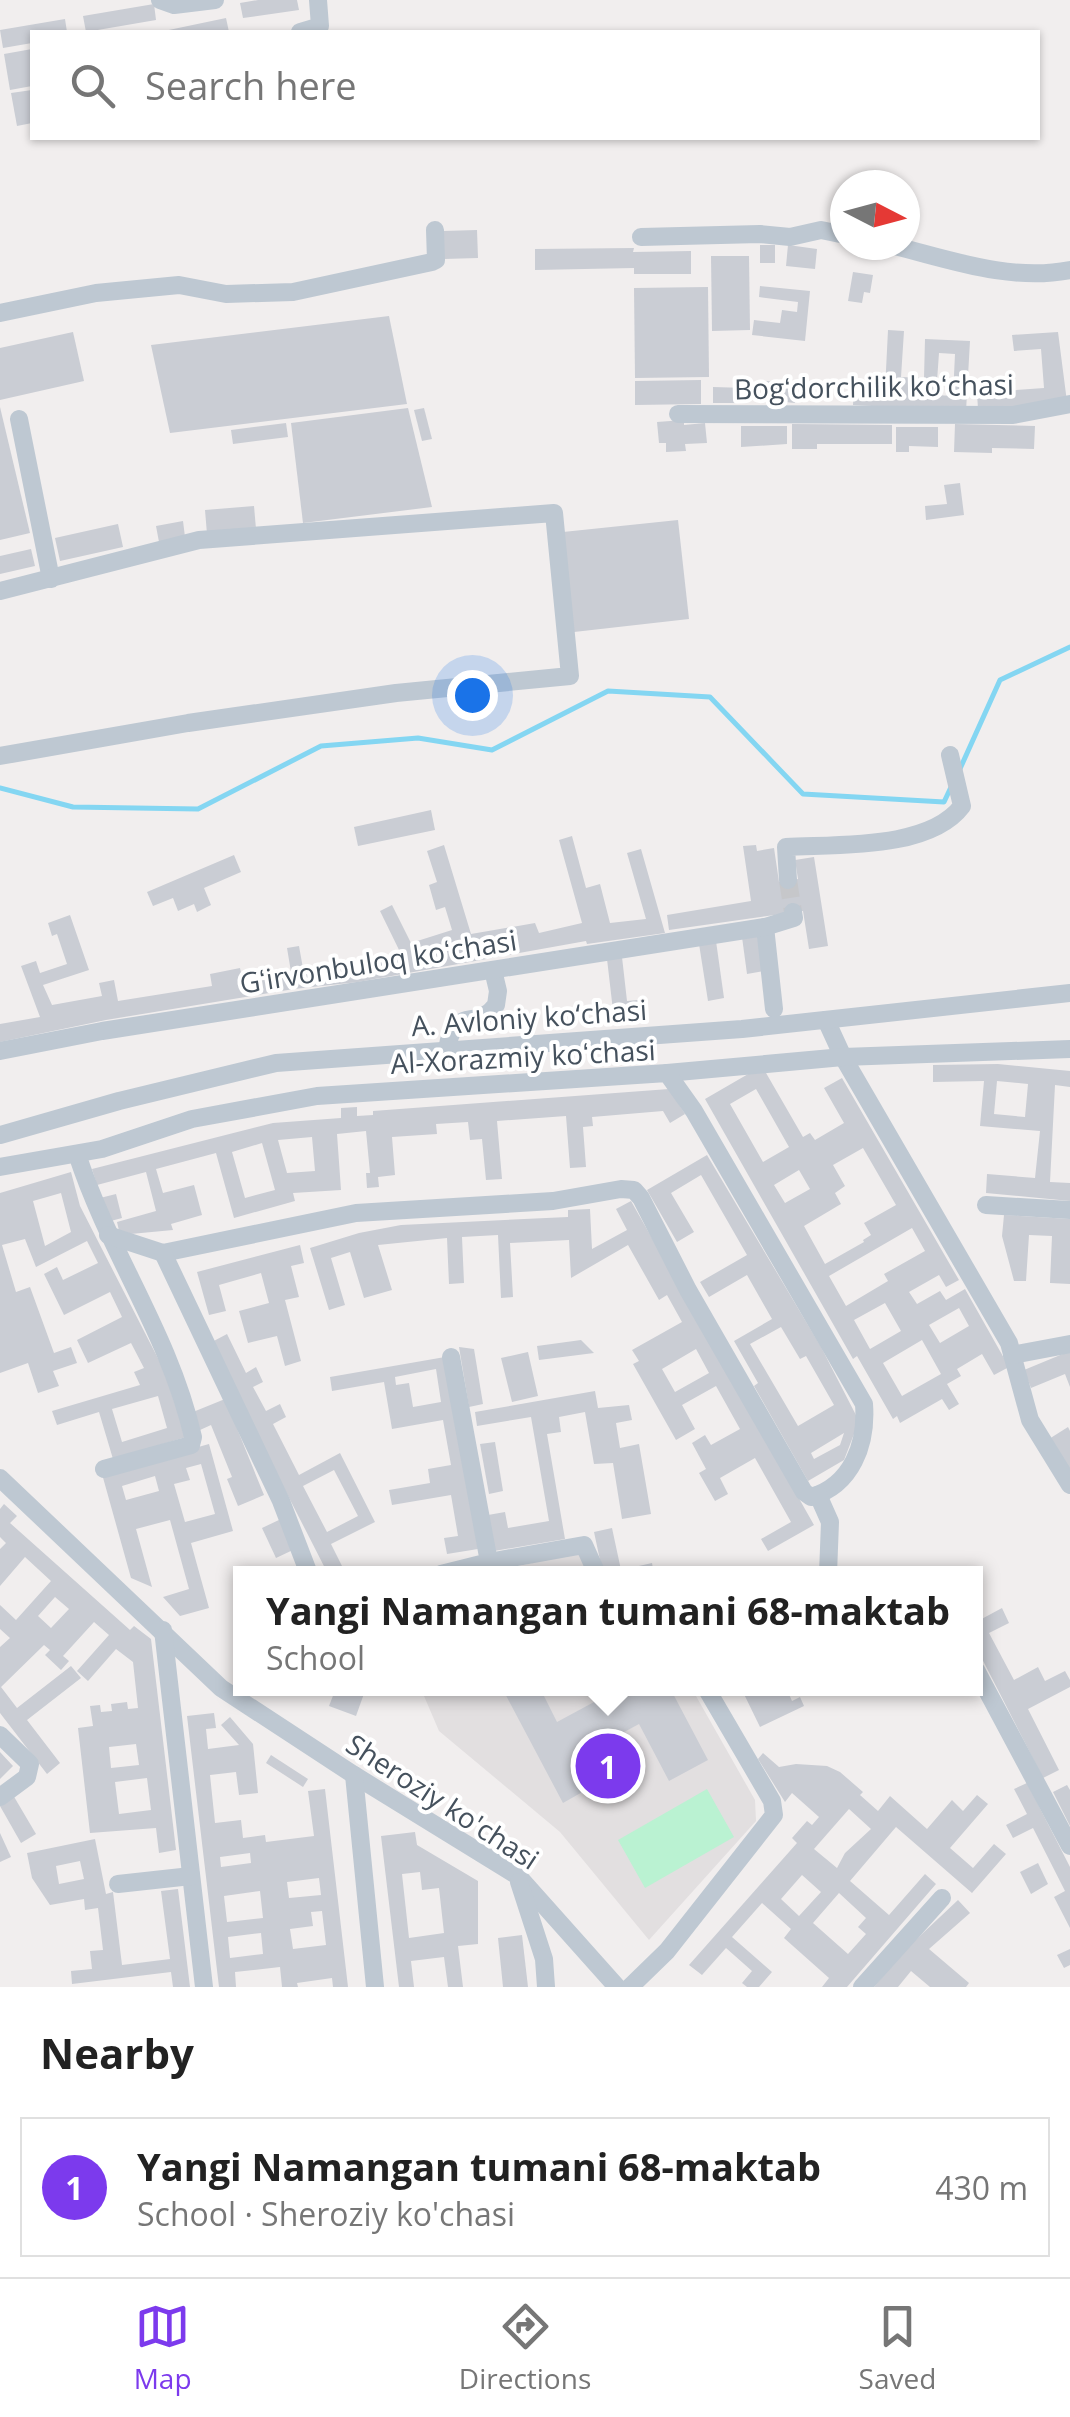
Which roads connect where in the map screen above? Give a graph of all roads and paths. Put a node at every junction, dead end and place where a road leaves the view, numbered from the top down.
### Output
1 (160, 0) edge
2 (214, 0) edge
3 (318, 0) edge
4 (307, 30) edge
5 (435, 230) dead end
6 (830, 232) edge
7 (641, 237) dead end
8 (920, 254) edge
9 (1070, 270) edge
10 (0, 313) edge
11 (1070, 404) edge
12 (678, 414) dead end
13 (18, 419) dead end
14 (51, 579) junction
15 (0, 590) edge
16 (950, 755) dead end
17 (0, 756) edge
18 (788, 880) tunnel mouth
19 (793, 912) dead end
20 (765, 927) junction
21 (493, 970) junction
22 (1070, 993) edge
23 (774, 1009) dead end
24 (826, 1020) junction
25 (1070, 1049) edge
26 (447, 1050) junction
27 (0, 1051) edge
28 (843, 1057) junction
29 (667, 1073) junction
30 (0, 1135) edge
31 (77, 1154) junction
32 (0, 1167) edge
33 (986, 1205) dead end
34 (1070, 1210) edge
35 (108, 1235) junction
36 (163, 1254) junction
37 (1070, 1344) edge
38 (1012, 1355) junction
39 (452, 1357) dead end
40 (104, 1469) dead end
41 (0, 1478) edge
42 (1070, 1486) edge
43 (818, 1495) junction
44 (489, 1562) junction
45 (307, 1566) edge
46 (473, 1566) edge
47 (593, 1566) edge
48 (828, 1566) edge
49 (163, 1630) junction
50 (983, 1683) edge
51 (233, 1696) edge
52 (233, 1696) edge
53 (711, 1696) edge
54 (0, 1735) edge
55 (354, 1776) junction
56 (0, 1797) edge
57 (1070, 1846) edge
58 (191, 1876) junction
59 (518, 1876) junction
60 (118, 1884) dead end
61 (942, 1898) dead end
62 (204, 1987) edge
63 (375, 1987) edge
64 (546, 1987) edge
65 (617, 1987) edge
66 (630, 1987) edge
67 (862, 1987) edge

1 - 2 street
3 - 4 street
5 - 10 street
6 - 7 street
8 - 9 street
11 - 12 street, Bogʻdorchilik koʻchasi
13 - 14 street
14 - 15 street
14 - 17 street
16 - 18 street
19 - 20 street, Gʻirvonbuloq koʻchasi
20 - 21 street, Gʻirvonbuloq koʻchasi
20 - 23 street
21 - 26 street
21 - 27 street, Gʻirvonbuloq koʻchasi
22 - 24 street, A. Avloniy ko‘chasi
24 - 26 street, A. Avloniy ko‘chasi
24 - 28 street
25 - 28 street
26 - 30 street, A. Avloniy ko‘chasi
28 - 29 street
28 - 38 street
29 - 31 street, Al-Xorazmiy koʻchasi
29 - 43 street, Al-Xorazmiy koʻchasi
31 - 32 street, Al-Xorazmiy koʻchasi
31 - 35 street
33 - 34 street
35 - 36 street
35 - 40 street
36 - 43 street
36 - 45 street
37 - 38 street
38 - 42 street
39 - 44 street
41 - 49 street, Sheroziy ko'chasi
43 - 48 street
44 - 46 street
44 - 47 street
49 - 51 street, Sheroziy ko'chasi
49 - 58 street
50 - 57 street
52 - 55 street, Sheroziy ko'chasi
53 - 66 street
54 - 56 street
55 - 59 street, Sheroziy ko'chasi
55 - 63 street
58 - 60 street
58 - 62 street
59 - 64 street
59 - 65 street, Sheroziy ko'chasi
61 - 67 street

